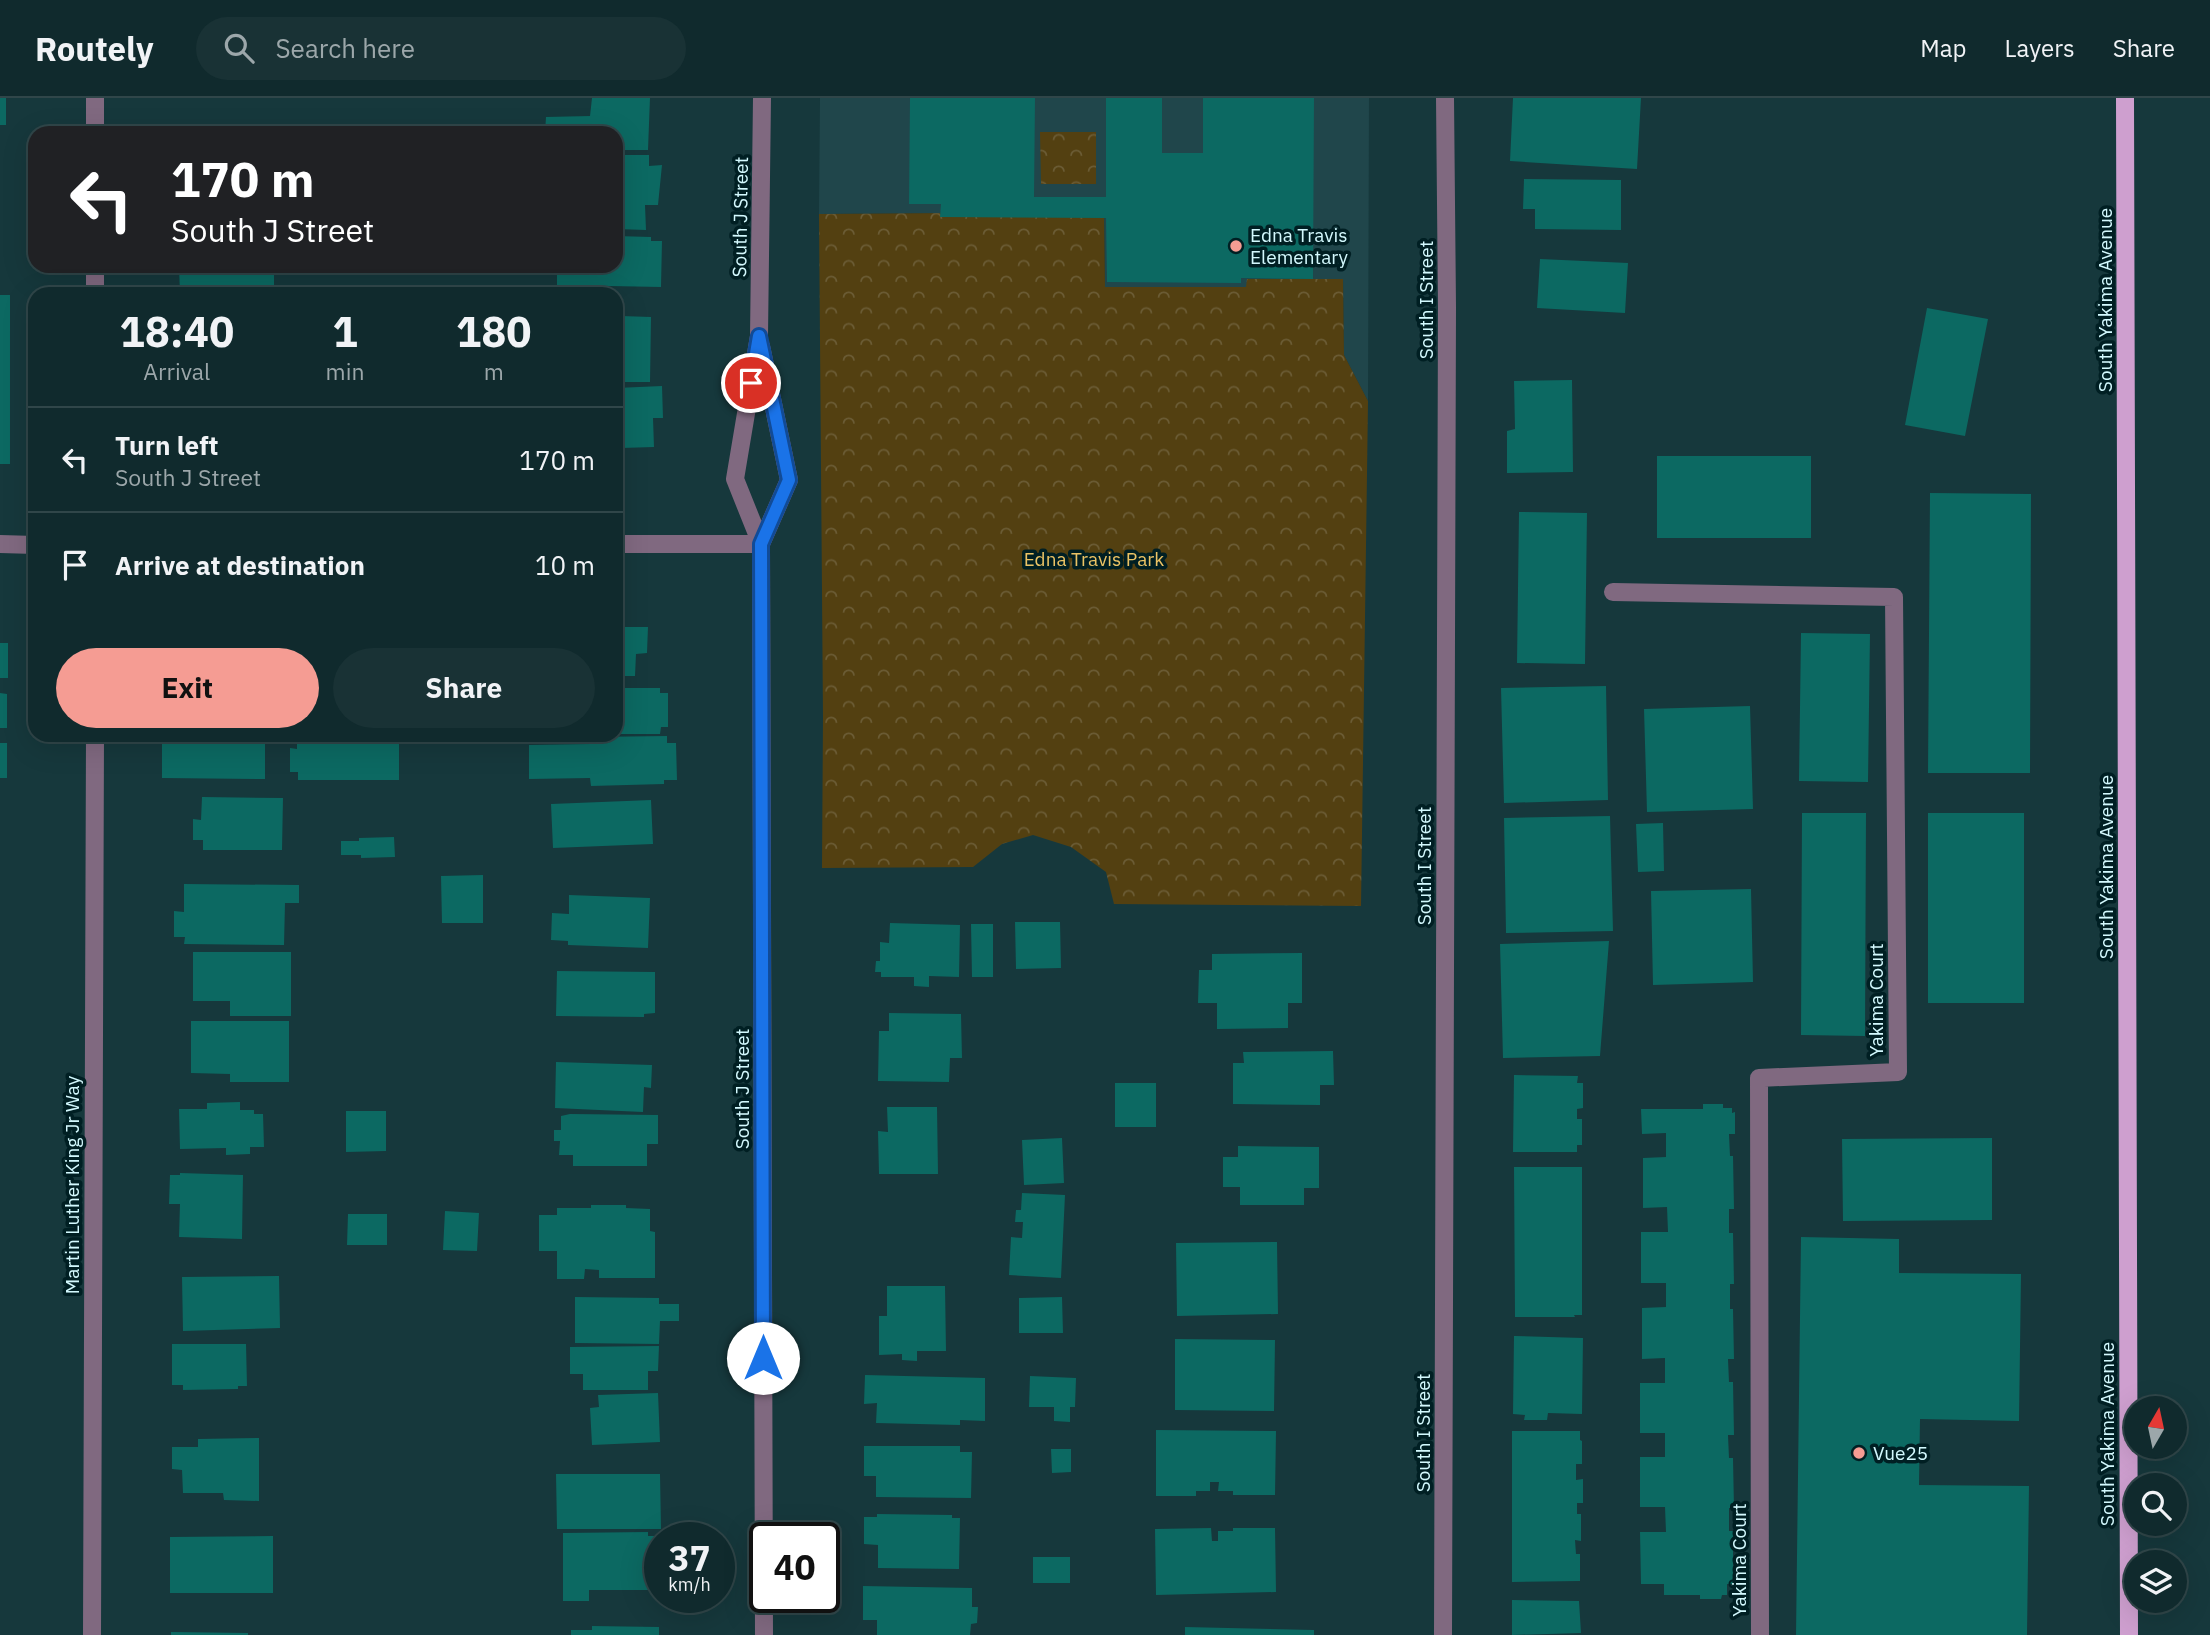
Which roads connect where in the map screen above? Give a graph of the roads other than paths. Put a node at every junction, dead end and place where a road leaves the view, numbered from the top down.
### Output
1 (95, 98) edge
2 (762, 98) edge
3 (1445, 98) edge
4 (2125, 98) edge
5 (95, 126) edge
6 (759, 336) junction
7 (0, 544) edge
8 (623, 544) edge
9 (761, 544) junction
10 (28, 545) edge
11 (1613, 592) dead end
12 (95, 742) edge
13 (92, 1635) edge
14 (764, 1635) edge
15 (1443, 1635) edge
16 (1760, 1635) edge
17 (2129, 1635) edge

1 - 5 street
2 - 6 street, South J Street
3 - 15 street, South I Street
4 - 17 main road, South Yakima Avenue
6 - 9 street, South J Street
6 - 9 street, South J Street
7 - 10 street
8 - 9 street
9 - 14 street, South J Street
11 - 16 street, Yakima Court
12 - 13 street, Martin Luther King Jr Way

